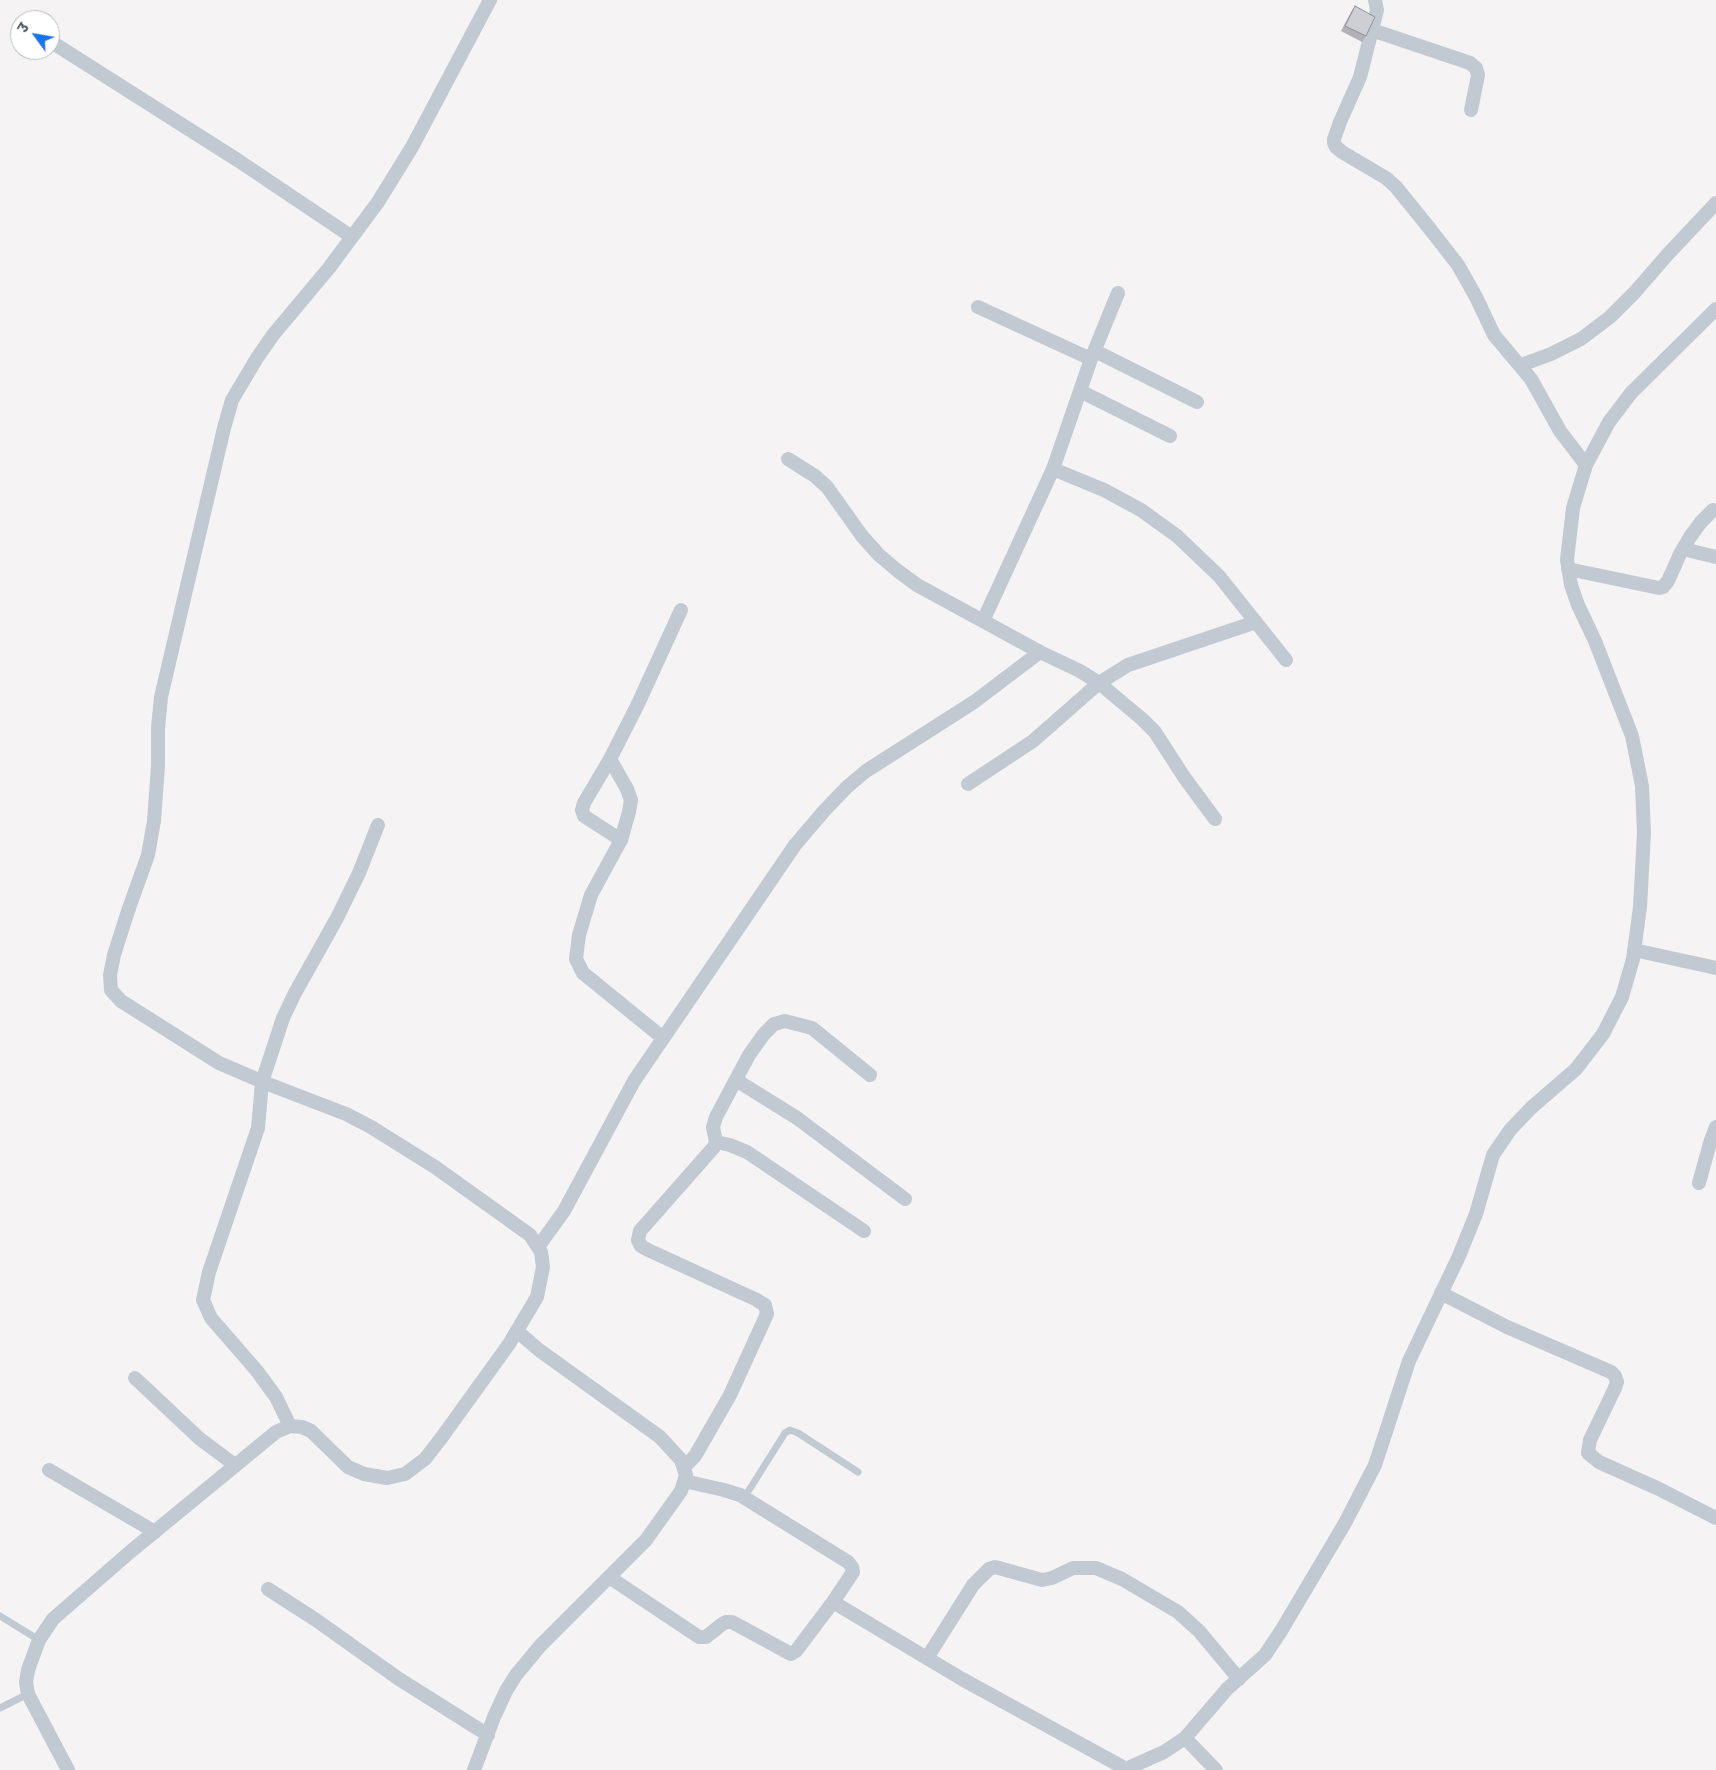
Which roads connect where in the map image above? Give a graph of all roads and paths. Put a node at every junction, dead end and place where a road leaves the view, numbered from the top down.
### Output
1 (490, 0) edge
2 (1375, 0) edge
3 (1372, 30) junction
4 (60, 47) edge
5 (1471, 110) dead end
6 (1716, 202) edge
7 (352, 237) junction
8 (1118, 293) dead end
9 (978, 307) dead end
10 (1716, 309) edge
11 (1093, 355) junction
12 (1520, 365) junction
13 (1080, 391) junction
14 (1197, 402) dead end
15 (1170, 436) dead end
16 (788, 459) dead end
17 (1586, 465) junction
18 (1053, 469) junction
19 (1713, 510) dead end
20 (1683, 549) junction
21 (1716, 557) edge
22 (1568, 569) junction
23 (681, 610) dead end
24 (983, 620) junction
25 (1256, 622) junction
26 (1040, 652) junction
27 (1286, 660) dead end
28 (1099, 683) junction
29 (610, 759) junction
30 (968, 784) dead end
31 (1215, 819) dead end
32 (378, 825) dead end
33 (621, 840) junction
34 (1634, 950) junction
35 (1716, 968) edge
36 (663, 1038) junction
37 (870, 1075) dead end
38 (736, 1080) junction
39 (262, 1082) junction
40 (1716, 1127) edge
41 (716, 1142) junction
42 (1699, 1184) dead end
43 (905, 1199) dead end
44 (864, 1231) dead end
45 (538, 1247) junction
46 (1441, 1293) junction
47 (522, 1336) junction
48 (136, 1378) dead end
49 (290, 1426) junction
50 (235, 1465) junction
51 (49, 1470) dead end
52 (858, 1472) dead end
53 (684, 1474) junction
54 (744, 1498) junction
55 (1716, 1518) edge
56 (155, 1532) junction
57 (609, 1577) junction
58 (268, 1589) dead end
59 (833, 1602) junction
60 (0, 1616) edge
61 (39, 1640) junction
62 (927, 1658) junction
63 (1238, 1679) junction
64 (28, 1694) junction
65 (0, 1708) edge
66 (488, 1734) junction
67 (1186, 1738) junction
68 (1125, 1769) edge
69 (68, 1770) edge
70 (474, 1770) edge
71 (1216, 1770) edge

1 - 7 street
2 - 3 street
3 - 5 street
3 - 12 street
4 - 7 street
6 - 12 street
7 - 39 street
8 - 11 street
9 - 11 street
10 - 17 street
11 - 13 street
11 - 14 street
12 - 17 street
13 - 15 street
13 - 18 street
16 - 24 street
17 - 22 street
18 - 24 street
18 - 25 street
19 - 20 street
20 - 21 street
20 - 22 street
22 - 34 street
23 - 29 street
24 - 26 street
25 - 27 street
25 - 28 street
26 - 28 street
26 - 36 street
28 - 30 street
28 - 31 street
29 - 33 street
29 - 33 street
32 - 39 street
33 - 36 street
34 - 35 street
34 - 46 street
36 - 45 street
37 - 38 street
38 - 41 street
38 - 43 street
39 - 45 street
39 - 49 street
40 - 42 street
41 - 44 street
41 - 53 street
45 - 47 street
46 - 55 street
46 - 63 street
47 - 49 street
47 - 53 street
48 - 50 street
49 - 50 street
50 - 56 street
51 - 56 street
52 - 54 lane
53 - 54 street
53 - 57 street
54 - 59 street
56 - 61 street
57 - 59 street
57 - 66 street
58 - 66 street
59 - 62 street
60 - 61 lane
61 - 64 street
62 - 63 street
62 - 68 street
63 - 67 street
64 - 65 lane
64 - 69 street
66 - 70 street
67 - 68 street
67 - 71 street

